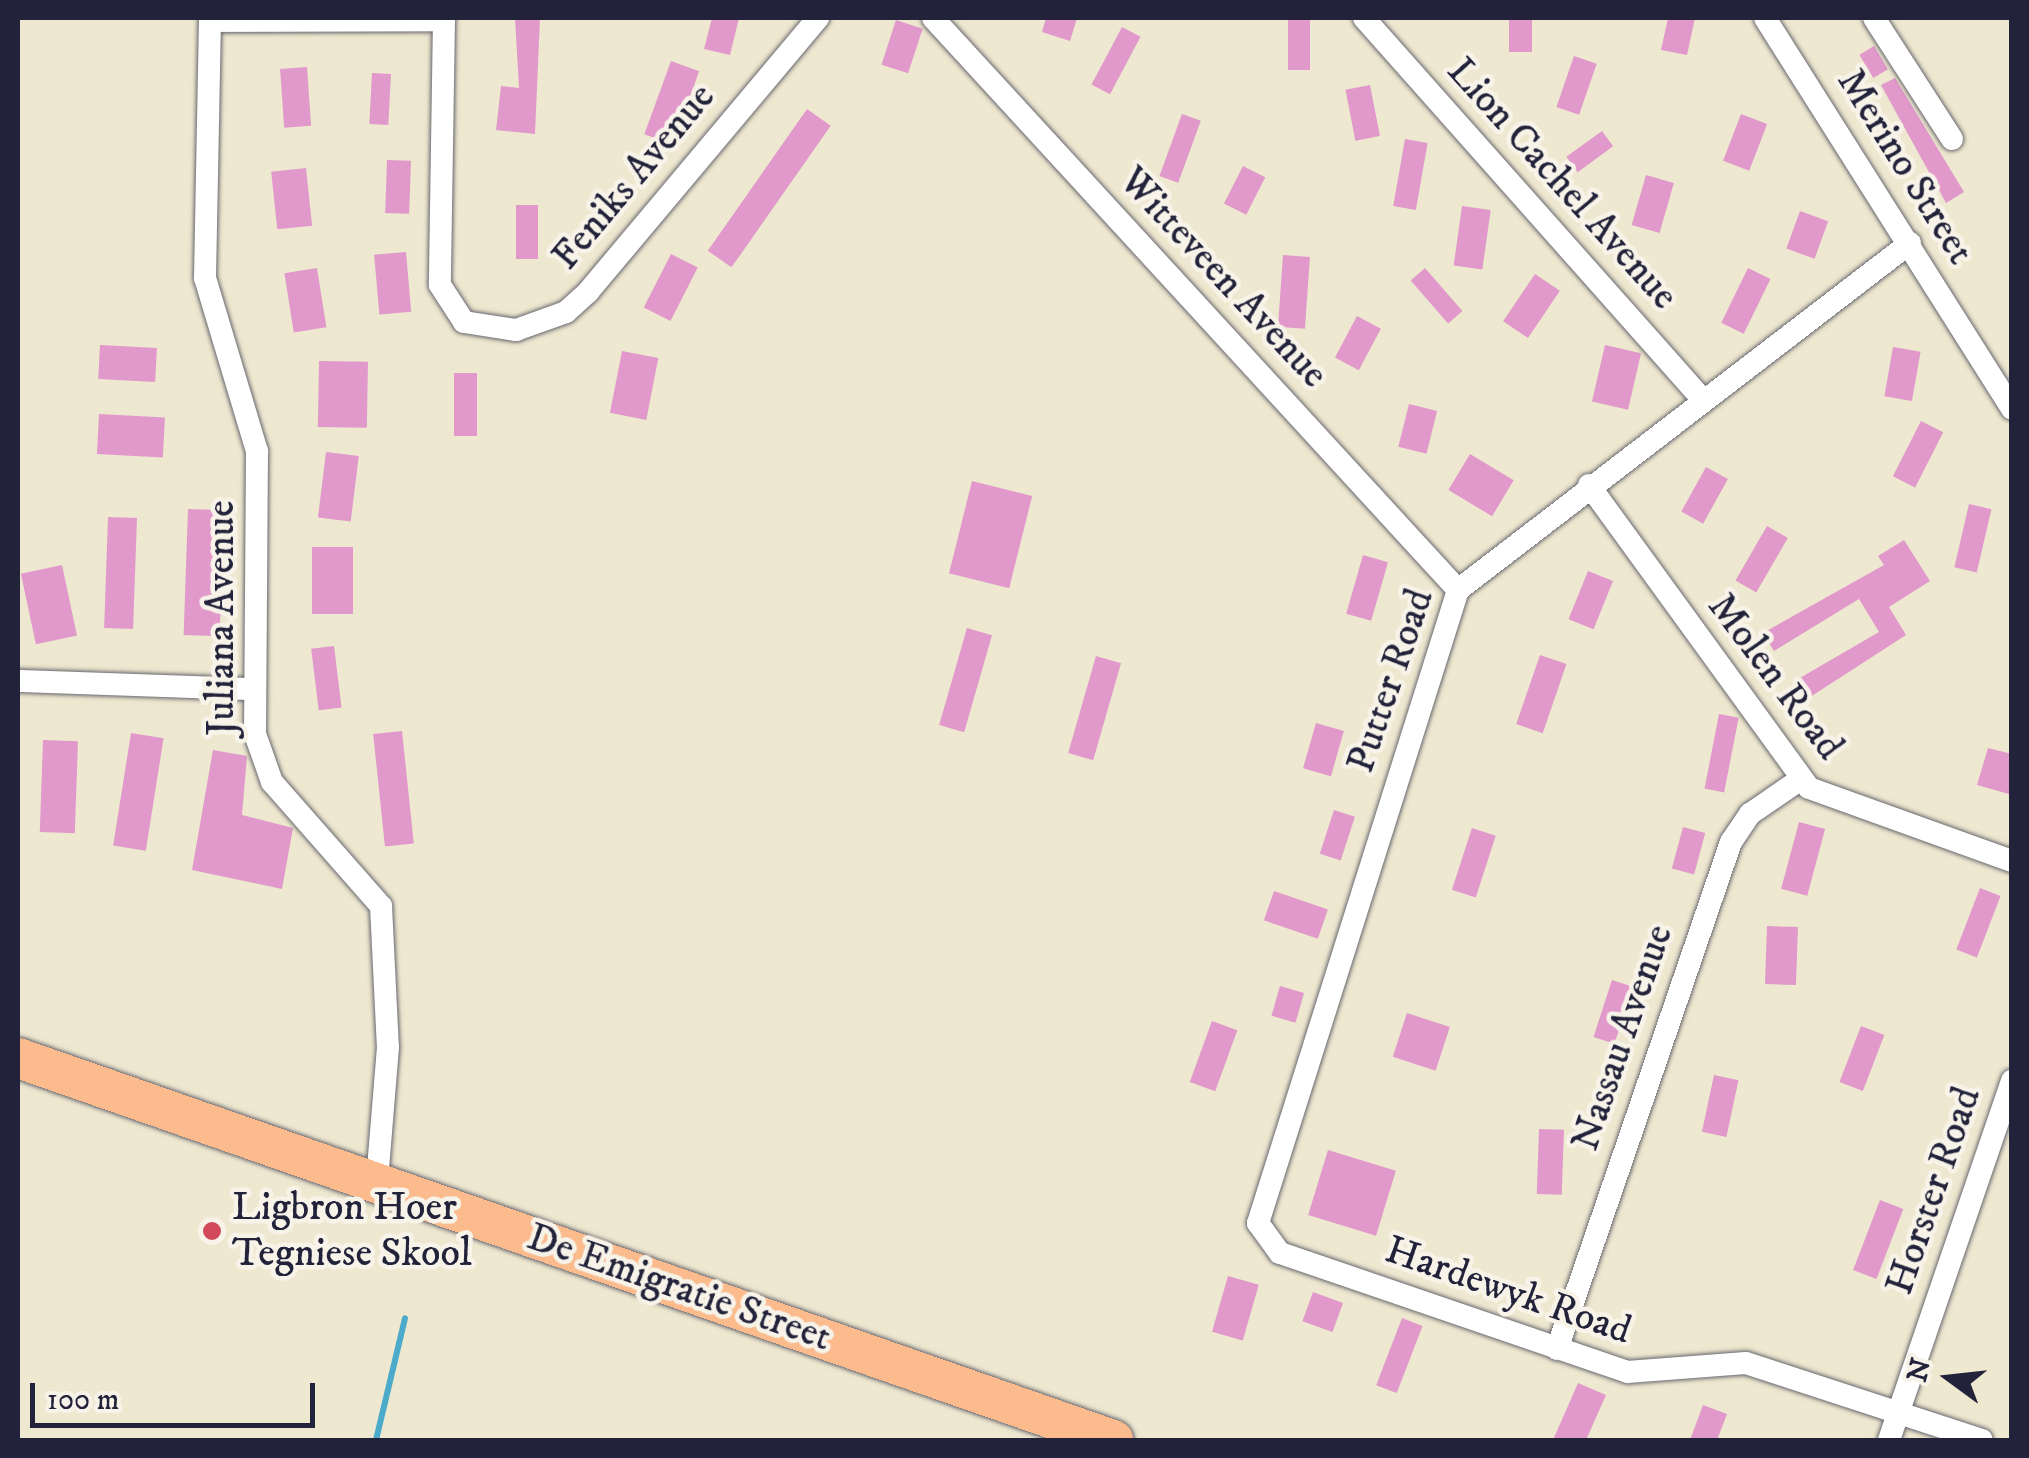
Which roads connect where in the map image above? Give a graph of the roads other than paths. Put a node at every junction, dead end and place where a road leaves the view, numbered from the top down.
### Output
1 (818, 18) edge
2 (933, 18) edge
3 (1364, 18) edge
4 (1764, 18) edge
5 (1874, 18) edge
6 (210, 19) edge
7 (444, 19) edge
8 (1952, 139) dead end
9 (1910, 244) junction
10 (1703, 400) junction
11 (2012, 410) edge
12 (1588, 485) junction
13 (1458, 590) junction
14 (18, 681) edge
15 (252, 689) junction
16 (1801, 778) junction
17 (2012, 861) edge
18 (18, 1058) edge
19 (2012, 1080) edge
20 (377, 1181) junction
21 (1258, 1222) joint
22 (1557, 1349) junction
23 (1897, 1414) junction
24 (1114, 1440) edge
25 (1889, 1440) edge
26 (1982, 1440) edge

1 - 7 street, Feniks Avenue
2 - 13 street, Witteveen Avenue
3 - 10 street, Lion Cachel Avenue
4 - 9 street, Merino Street
5 - 8 street
6 - 7 street
6 - 15 street, Juliana Avenue
9 - 10 street, Putter Road
9 - 11 street, Merino Street
10 - 12 street, Putter Road
12 - 13 street, Putter Road
12 - 16 street, Molen Road
13 - 21 street, Putter Road
14 - 15 street
15 - 20 street, Juliana Avenue
16 - 17 street, Molen Road
16 - 22 street, Nassau Avenue
18 - 20 highway, De Emigratie Street
19 - 23 street, Horster Road
20 - 24 highway, De Emigratie Street
21 - 22 street, Hardewyk Road
22 - 23 street, Hardewyk Road
23 - 25 street, Horster Road
23 - 26 street, Hardewyk Road

